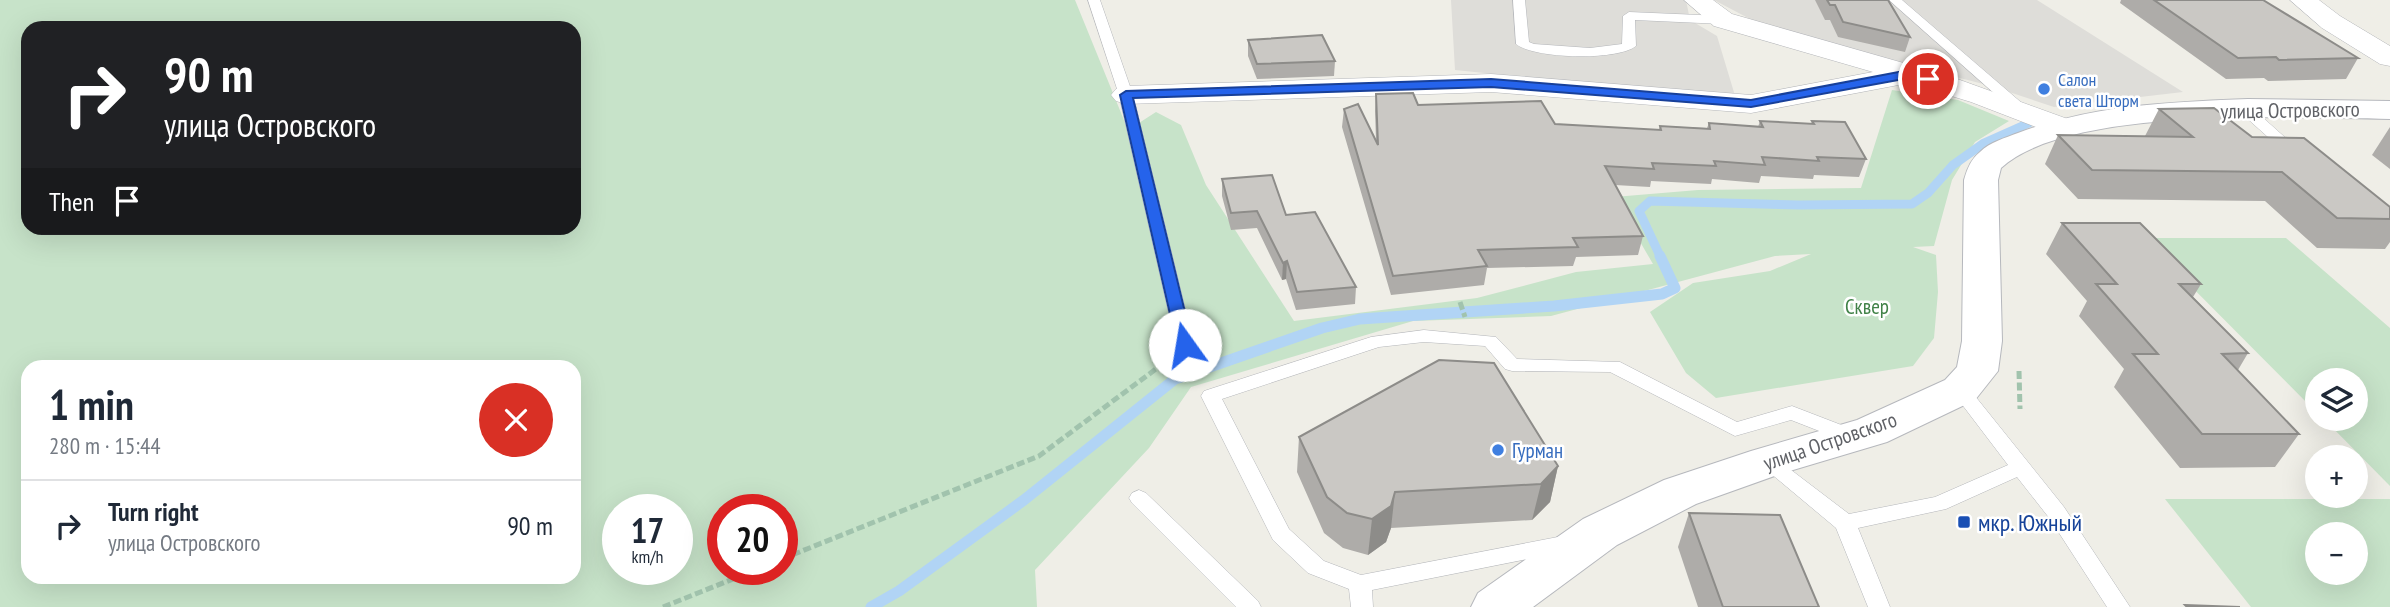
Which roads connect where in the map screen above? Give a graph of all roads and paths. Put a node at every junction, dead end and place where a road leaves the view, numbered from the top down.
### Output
1 (1094, 0) edge
2 (1519, 0) edge
3 (1627, 0) edge
4 (1697, 0) edge
5 (1895, 0) edge
6 (2303, 0) edge
7 (1629, 16) junction
8 (1723, 20) junction
9 (2390, 58) edge
10 (1909, 74) junction
11 (1126, 95) junction
12 (2018, 107) junction
13 (2246, 110) junction
14 (2390, 110) edge
15 (2065, 128) junction
16 (2305, 162) edge
17 (1460, 302) dead end
18 (1467, 322) dead end
19 (1185, 345) joint
20 (2018, 359) dead end
21 (1960, 390) junction
22 (2020, 409) dead end
23 (1853, 437) junction
24 (1767, 462) junction
25 (2021, 467) junction
26 (1139, 498) dead end
27 (1845, 523) junction
28 (1591, 539) junction
29 (798, 553) edge
30 (1360, 584) junction
31 (718, 585) edge
32 (1509, 603) edge
33 (663, 607) edge
34 (1250, 607) edge
35 (1362, 607) edge
36 (1879, 607) edge
37 (2119, 607) edge

1 - 11 lane
2 - 7 lane
3 - 7 lane
4 - 8 street
5 - 12 lane
6 - 9 street
7 - 8 lane
8 - 10 street
10 - 11 street
10 - 12 street
11 - 19 lane
12 - 15 street
13 - 14 street, улица Островского
13 - 15 street, улица Островского
13 - 16 lane
15 - 21 street, улица Островского
17 - 18 path
19 - 29 path
20 - 22 path
21 - 23 street, улица Островского
21 - 25 lane
23 - 24 street, улица Островского
23 - 30 lane
24 - 27 lane
24 - 28 street, улица Островского
25 - 27 lane
25 - 37 lane
26 - 34 lane
27 - 36 lane
28 - 30 lane
28 - 32 street, улица Островского
30 - 35 lane
31 - 33 path

